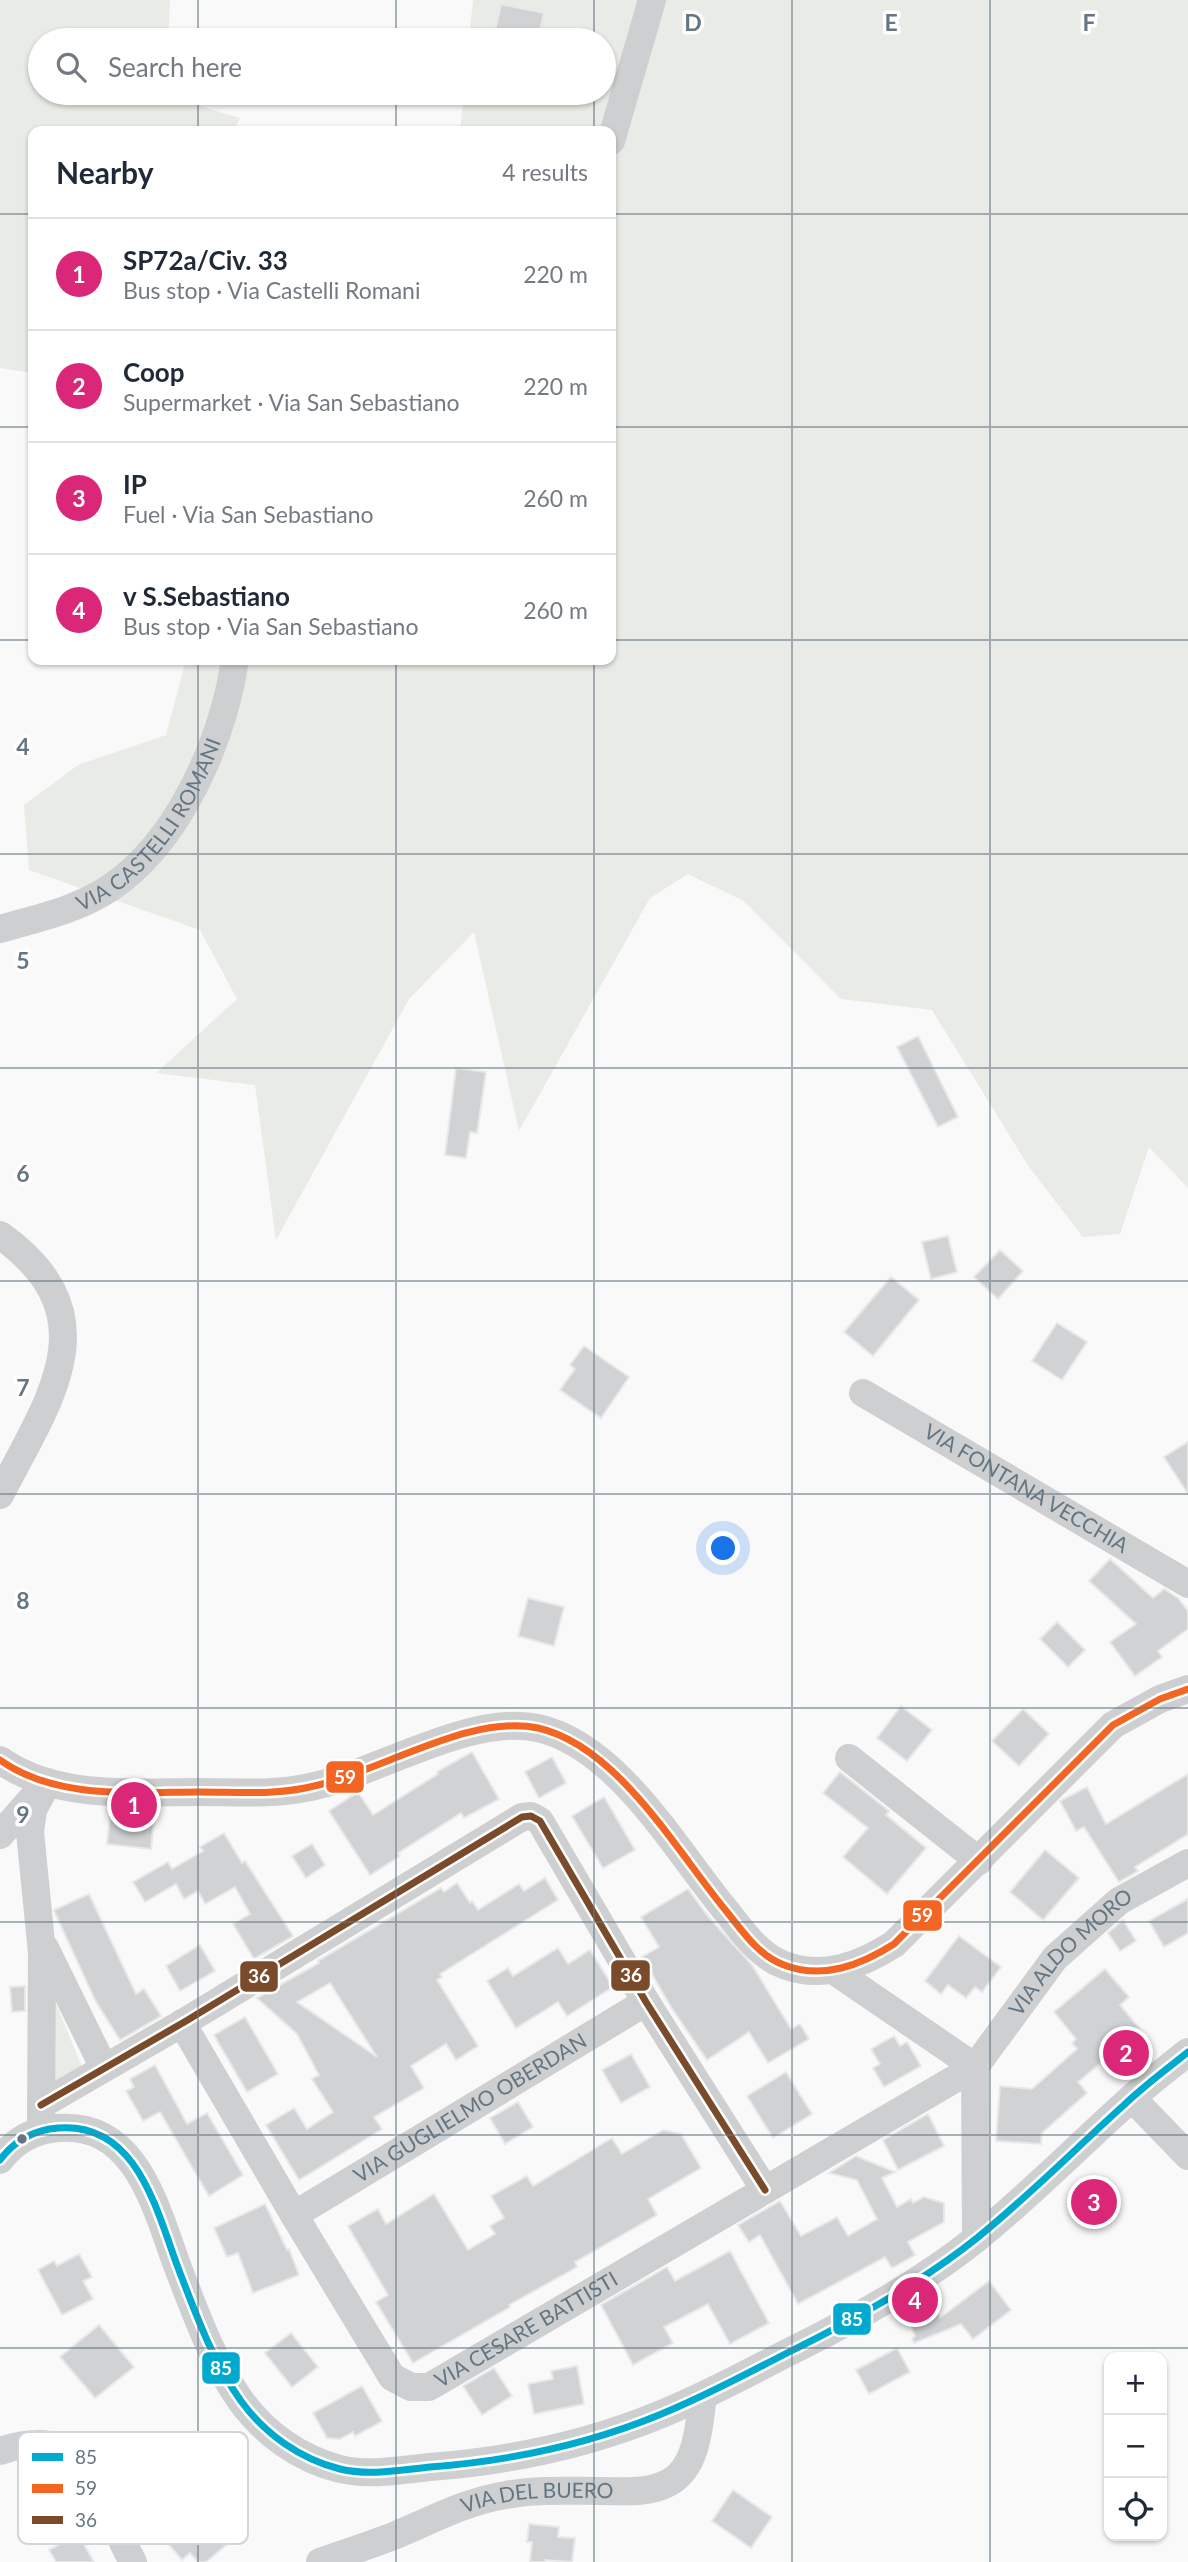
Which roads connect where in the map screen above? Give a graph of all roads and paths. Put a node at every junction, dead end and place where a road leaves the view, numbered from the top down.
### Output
1 (652, 0) edge
2 (615, 126) edge
3 (233, 665) edge
4 (0, 929) edge
5 (0, 1235) edge
6 (863, 1393) dead end
7 (0, 1495) edge
8 (1188, 1584) edge
9 (1188, 1689) edge
10 (849, 1758) dead end
11 (0, 1759) edge
12 (48, 1782) junction
13 (0, 1835) edge
14 (979, 1861) junction
15 (1188, 1864) edge
16 (40, 1939) junction
17 (833, 1970) junction
18 (646, 2002) junction
19 (182, 2023) junction
20 (1188, 2052) edge
21 (975, 2067) junction
22 (104, 2068) junction
23 (1132, 2098) junction
24 (42, 2117) junction
25 (1188, 2156) edge
26 (0, 2160) edge
27 (765, 2190) junction
28 (294, 2215) junction
29 (976, 2239) junction
30 (703, 2396) junction
31 (18, 2446) edge
32 (0, 2451) edge
33 (124, 2544) edge
34 (132, 2562) edge
35 (320, 2562) edge

1 - 2 street
3 - 4 street, VIA CASTELLI ROMANI
5 - 7 street
6 - 8 street, VIA FONTANA VECCHIA
9 - 14 street
10 - 14 street
11 - 12 street
12 - 13 street
12 - 16 street
12 - 17 street
14 - 17 street
15 - 21 street, VIA ALDO MORO
16 - 22 street
16 - 24 street
17 - 21 street
18 - 19 street
18 - 27 street
18 - 28 street, VIA GUGLIELMO OBERDAN
19 - 22 street
19 - 28 street, VIA CESARE BATTISTI
20 - 23 street
21 - 27 street, VIA CESARE BATTISTI
21 - 29 street
22 - 24 street
23 - 25 street
23 - 29 street
24 - 26 street
24 - 30 street
27 - 28 street, VIA CESARE BATTISTI
29 - 30 street
30 - 35 street, VIA DEL BUERO
31 - 32 street
33 - 34 street

